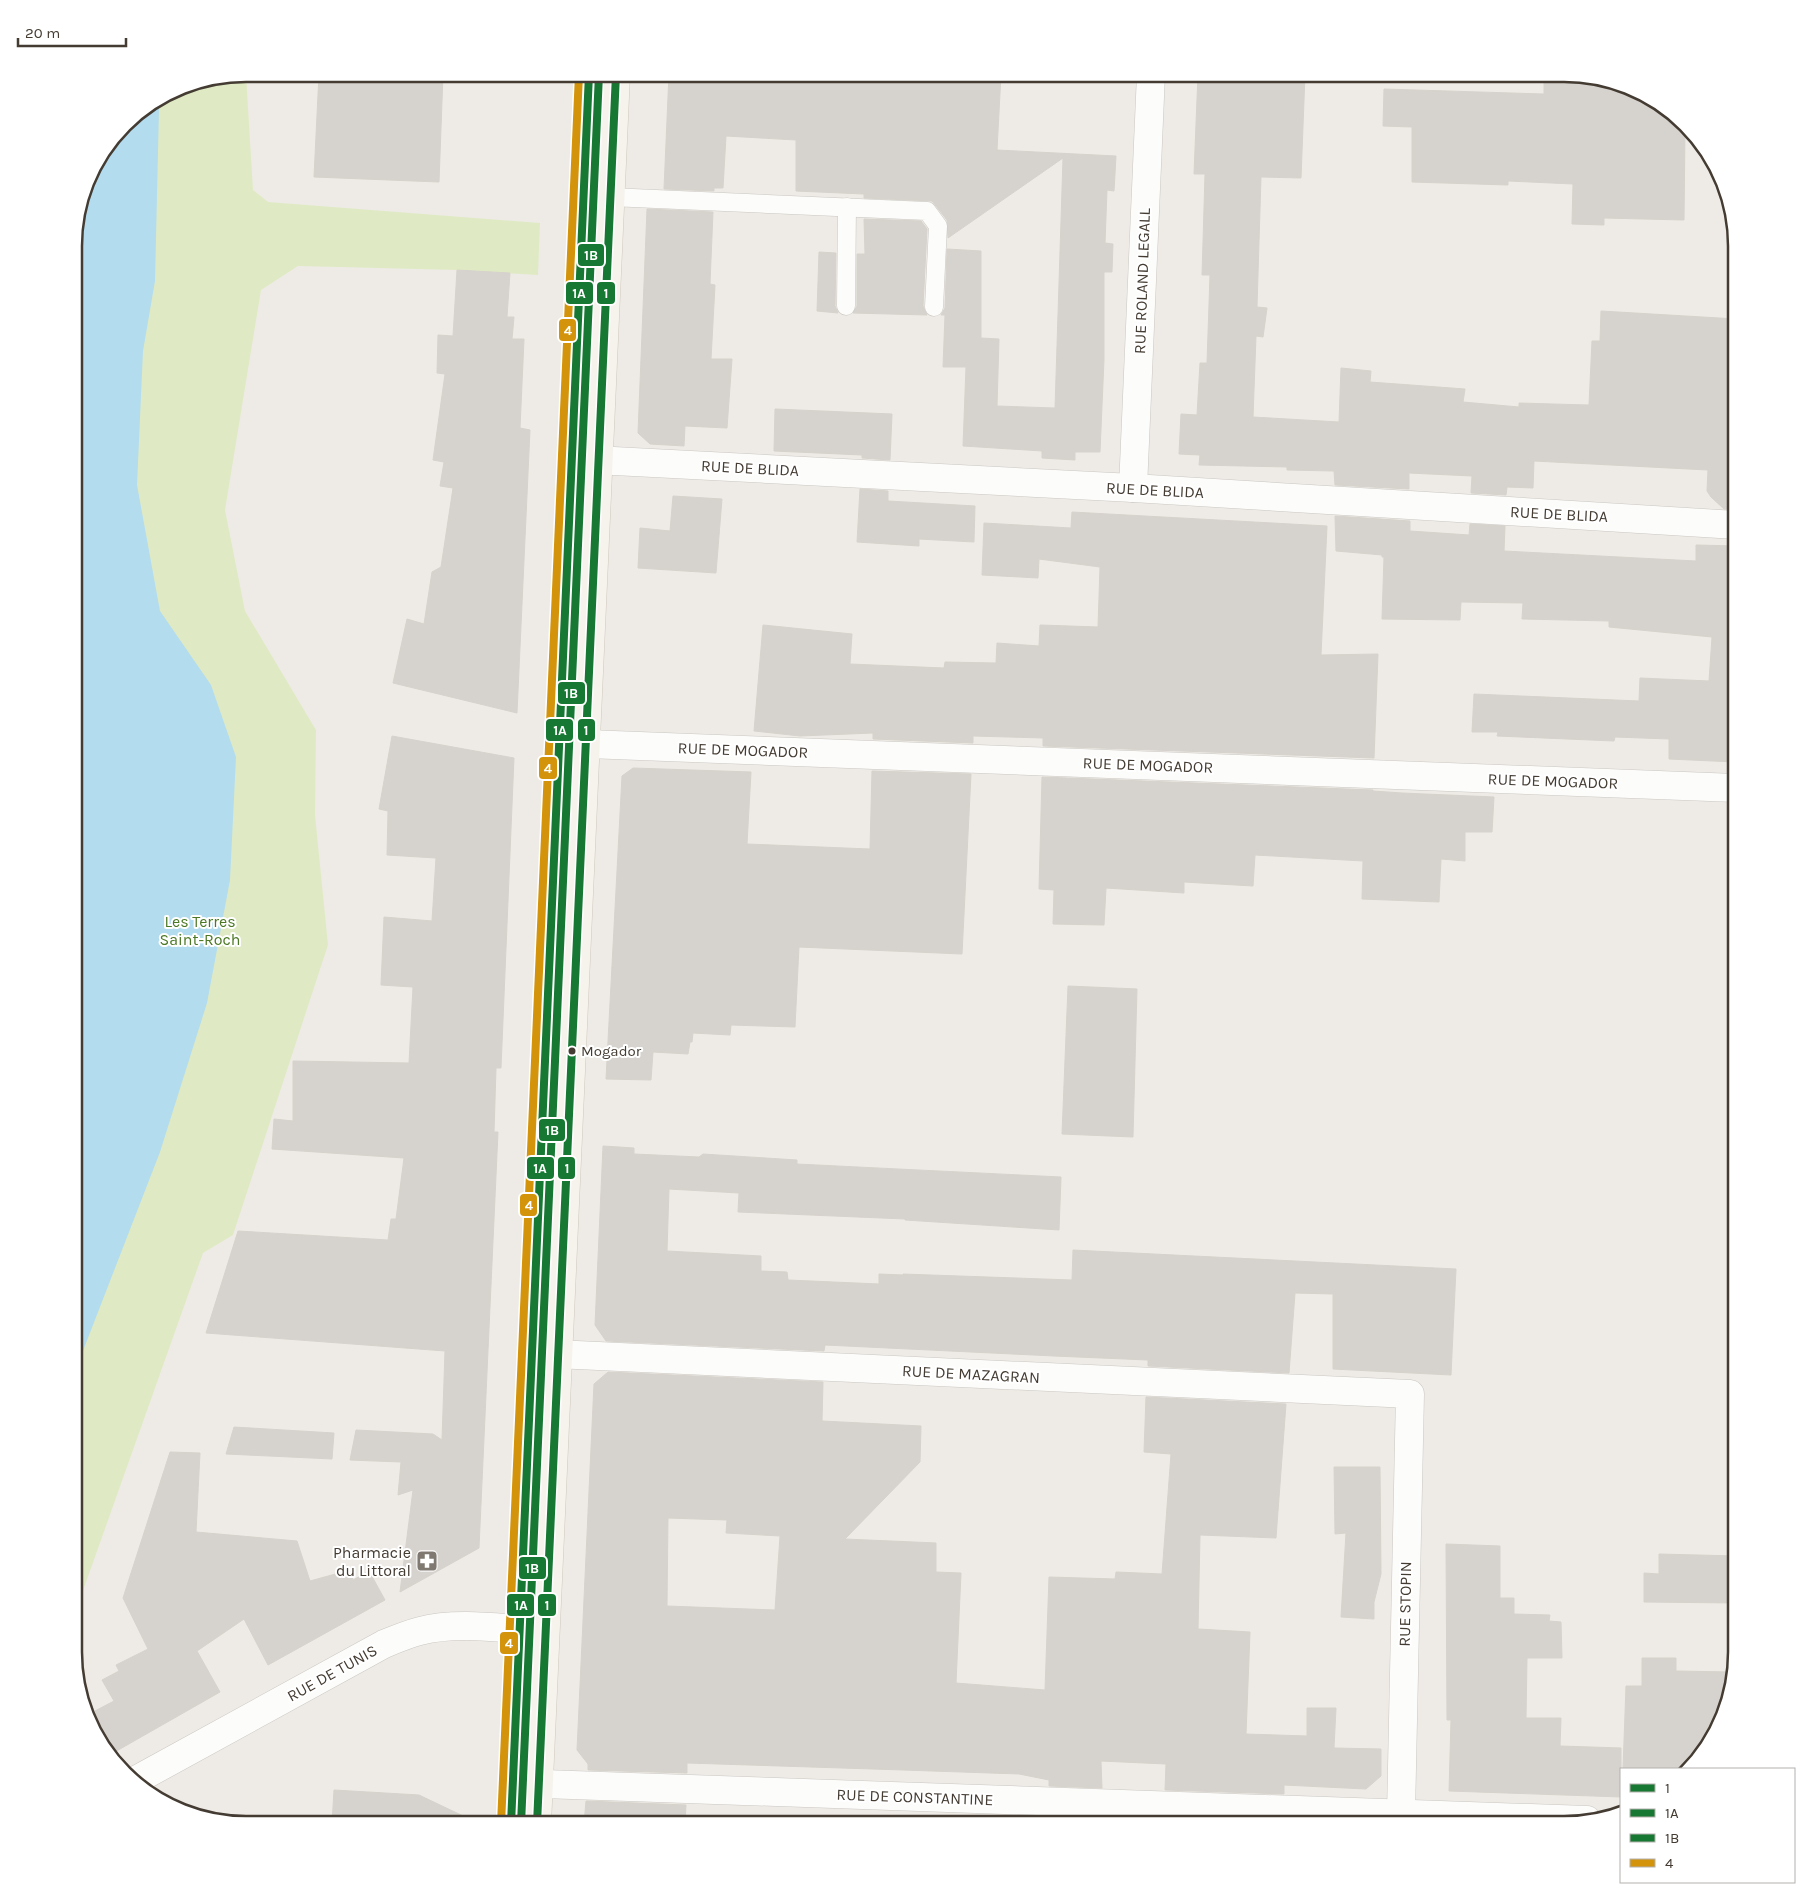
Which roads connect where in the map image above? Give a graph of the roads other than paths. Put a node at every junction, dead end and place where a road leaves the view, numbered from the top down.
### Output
1 (589, 82) edge
2 (616, 82) edge
3 (1150, 83) edge
4 (610, 197) junction
5 (847, 207) junction
6 (846, 306) dead end
7 (934, 307) dead end
8 (586, 459) junction
9 (1133, 488) junction
10 (1728, 525) edge
11 (573, 744) junction
12 (1728, 788) edge
13 (545, 1354) junction
14 (1410, 1394) joint
15 (533, 1631) junction
16 (141, 1777) edge
17 (526, 1784) junction
18 (1401, 1814) junction
19 (514, 1816) edge
20 (535, 1816) edge
21 (1463, 1816) edge

1 - 8 main road
2 - 4 main road
3 - 9 street, RUE ROLAND LEGALL
4 - 5 lane
4 - 8 main road
5 - 6 lane
5 - 7 lane
8 - 9 street, RUE DE BLIDA
8 - 11 main road
9 - 10 street, RUE DE BLIDA
11 - 12 street, RUE DE MOGADOR
11 - 13 main road
13 - 14 street, RUE DE MAZAGRAN
13 - 15 main road
14 - 18 street, RUE STOPIN
15 - 16 street, RUE DE TUNIS
15 - 17 main road
17 - 18 street, RUE DE CONSTANTINE
17 - 19 main road
17 - 20 main road
18 - 21 street, RUE DE CONSTANTINE

